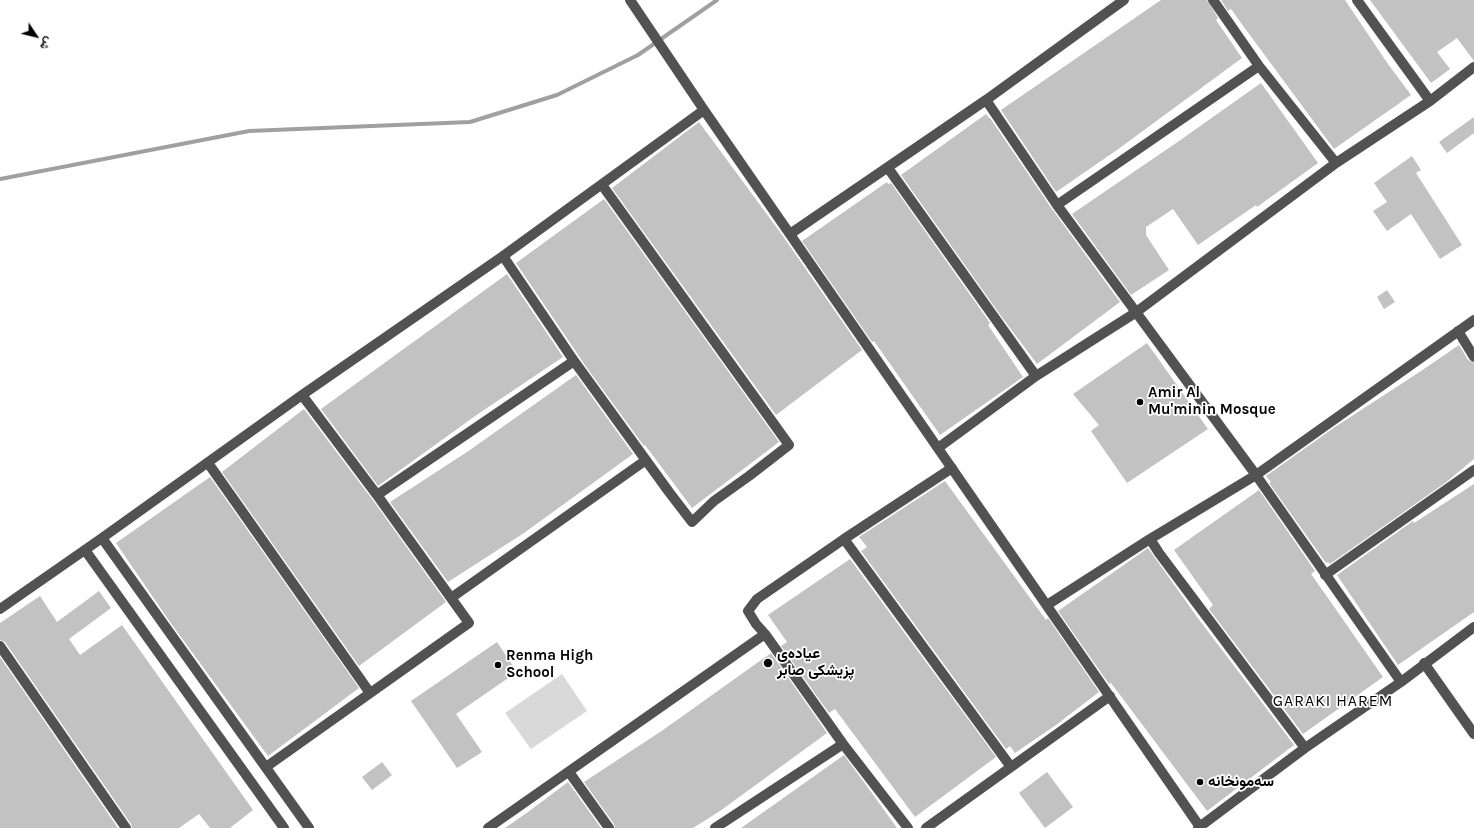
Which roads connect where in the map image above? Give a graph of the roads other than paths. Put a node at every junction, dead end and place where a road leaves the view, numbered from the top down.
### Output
1 (630, 0) edge
2 (1124, 0) edge
3 (1213, 0) edge
4 (1357, 0) edge
5 (1259, 66) junction
6 (1474, 67) edge
7 (986, 100) junction
8 (1430, 101) junction
9 (704, 110) junction
10 (1336, 164) junction
11 (888, 168) junction
12 (602, 185) junction
13 (1057, 205) junction
14 (790, 234) junction
15 (503, 256) junction
16 (1135, 313) junction
17 (1474, 320) edge
18 (1458, 331) junction
19 (1474, 357) edge
20 (574, 361) junction
21 (1036, 376) junction
22 (302, 396) junction
23 (938, 448) junction
24 (646, 460) junction
25 (208, 463) junction
26 (952, 468) junction
27 (1474, 470) edge
28 (1256, 475) junction
29 (377, 495) junction
30 (102, 538) junction
31 (844, 538) junction
32 (1150, 539) junction
33 (85, 550) junction
34 (1325, 575) junction
35 (451, 598) junction
36 (1047, 605) junction
37 (0, 609) edge
38 (1474, 628) edge
39 (765, 634) junction
40 (0, 646) edge
41 (1424, 663) junction
42 (1401, 682) junction
43 (370, 694) junction
44 (1110, 696) junction
45 (1474, 734) edge
46 (843, 744) junction
47 (1305, 748) junction
48 (266, 767) junction
49 (1011, 767) junction
50 (569, 772) junction
51 (1203, 826) edge
52 (126, 828) edge
53 (284, 828) edge
54 (309, 828) edge
55 (488, 828) edge
56 (609, 828) edge
57 (715, 828) edge
58 (908, 828) edge
59 (926, 828) edge

1 - 9 street
2 - 7 street
3 - 5 street
4 - 8 street
5 - 10 street
5 - 13 street
6 - 8 street
7 - 11 street
7 - 13 street
8 - 10 street
9 - 12 street
9 - 14 street
10 - 16 street
11 - 14 street
11 - 21 street
12 - 15 street
12 - 24 street
13 - 16 street
14 - 23 street
15 - 20 street
15 - 22 street
16 - 21 street
16 - 28 street
17 - 18 street
18 - 19 street
18 - 28 street
20 - 24 street
20 - 29 street
21 - 23 street
22 - 25 street
22 - 29 street
23 - 26 street
24 - 35 street
25 - 30 street
25 - 43 street
26 - 31 street
26 - 36 street
27 - 34 street
28 - 32 street
28 - 34 street
29 - 35 street
30 - 33 street
30 - 48 street
31 - 39 street
31 - 49 street
32 - 36 street
32 - 47 street
33 - 37 street
33 - 53 street
34 - 42 street
35 - 43 street
36 - 44 street
38 - 41 street
39 - 46 street
39 - 50 street
40 - 52 street
41 - 42 street
41 - 45 street
42 - 47 street
43 - 48 street
44 - 49 street
44 - 51 street
46 - 57 street
46 - 58 street
47 - 51 street
48 - 54 street
49 - 59 street
50 - 55 street
50 - 56 street

